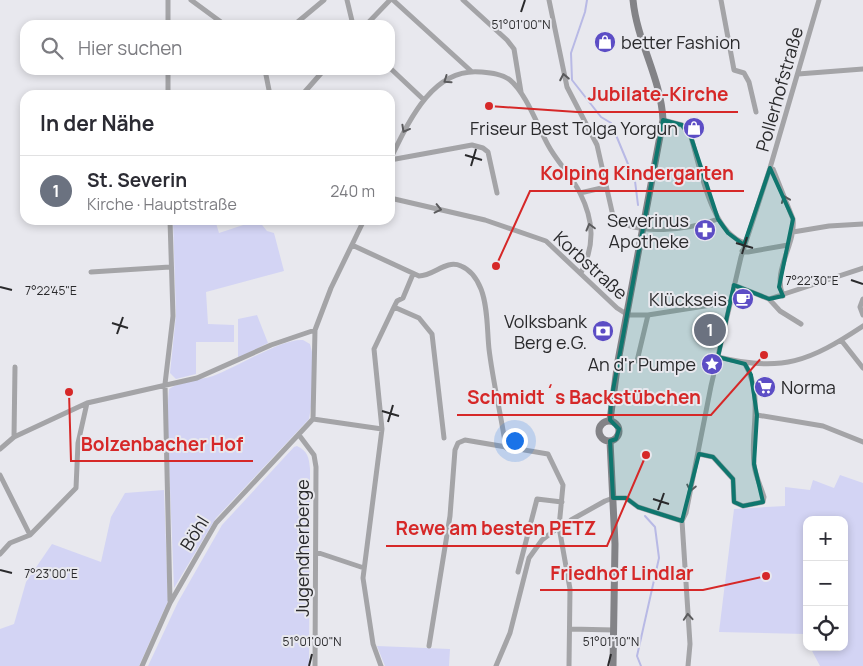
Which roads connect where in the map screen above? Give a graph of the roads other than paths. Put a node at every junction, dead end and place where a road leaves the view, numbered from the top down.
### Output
1 (168, 0) edge
2 (191, 0) edge
3 (324, 0) edge
4 (347, 0) edge
5 (391, 0) edge
6 (463, 0) edge
7 (549, 0) edge
8 (633, 0) edge
9 (720, 0) edge
10 (819, 0) edge
11 (168, 20) edge
12 (218, 20) edge
13 (300, 20) edge
14 (352, 20) edge
15 (371, 20) edge
16 (863, 69) edge
17 (471, 71) junction
18 (395, 73) edge
19 (798, 74) junction
20 (168, 75) edge
21 (266, 75) edge
22 (320, 75) edge
23 (168, 90) edge
24 (269, 90) edge
25 (306, 90) edge
26 (521, 92) junction
27 (424, 100) junction
28 (756, 112) dead end
29 (663, 120) junction
30 (395, 150) edge
31 (395, 159) edge
32 (770, 168) junction
33 (606, 187) junction
34 (497, 193) dead end
35 (580, 193) junction
36 (395, 199) edge
37 (718, 219) junction
38 (863, 224) edge
39 (170, 225) edge
40 (362, 225) edge
41 (643, 230) junction
42 (793, 232) junction
43 (745, 243) junction
44 (352, 245) junction
45 (788, 245) junction
46 (742, 251) junction
47 (170, 267) junction
48 (863, 268) edge
49 (91, 272) dead end
50 (581, 273) junction
51 (413, 274) junction
52 (734, 285) junction
53 (783, 296) junction
54 (863, 299) edge
55 (768, 300) junction
56 (730, 302) junction
57 (394, 307) junction
58 (628, 315) junction
59 (648, 315) junction
60 (863, 315) edge
61 (800, 324) dead end
62 (863, 326) edge
63 (315, 330) junction
64 (841, 340) junction
65 (718, 357) junction
66 (637, 361) dead end
67 (745, 364) junction
68 (755, 365) junction
69 (15, 367) dead end
70 (863, 368) edge
71 (750, 375) junction
72 (165, 384) junction
73 (87, 403) junction
74 (757, 415) junction
75 (313, 419) junction
76 (610, 420) junction
77 (382, 429) junction
78 (299, 435) junction
79 (14, 437) junction
80 (444, 438) dead end
81 (610, 441) junction
82 (863, 442) edge
83 (506, 448) junction
84 (0, 449) edge
85 (699, 454) junction
86 (0, 475) edge
87 (613, 498) junction
88 (562, 502) junction
89 (571, 520) dead end
90 (682, 521) junction
91 (559, 528) junction
92 (30, 535) junction
93 (316, 552) junction
94 (0, 554) edge
95 (364, 568) junction
96 (518, 572) dead end
97 (170, 603) junction
98 (570, 629) junction
99 (614, 630) junction
100 (429, 646) dead end
101 (142, 666) edge
102 (314, 666) edge
103 (381, 666) edge
104 (496, 666) edge
105 (569, 666) edge
106 (612, 666) edge
107 (688, 666) edge

1 - 11 street
2 - 12 street
3 - 13 street
4 - 14 street
5 - 15 street
5 - 17 street
6 - 26 street
33 -> 7 street
8 - 29 main road
9 - 28 street
10 - 19 street, Pollerhofstraße
16 - 19 street
17 - 26 street
17 -> 27 street
18 - 27 street
19 - 32 street, Pollerhofstraße
20 - 23 street
21 - 24 street
22 - 25 street
26 - 35 street
27 -> 30 street
29 - 37 street
29 - 41 main road
31 - 34 street
42 -> 32 street
32 - 43 street, Pollerhofstraße
33 - 35 street
33 - 41 street
50 -> 35 street
36 -> 50 street, Korbstraße
37 - 41 street
37 - 43 street
38 - 42 street
39 - 47 street
40 - 44 street
41 - 58 main road
42 - 45 street
43 - 46 street, Pollerhofstraße
44 - 51 street
44 - 63 street
45 - 46 street
45 - 53 street
46 - 52 street, Pollerhofstraße
47 - 49 street
47 - 72 street
48 - 53 street
50 - 58 street, Korbstraße
51 - 57 street
51 - 83 street
52 - 55 street
52 - 56 street, Pollerhofstraße
53 - 55 street
54 - 60 street
55 - 61 street
56 - 59 street
56 - 65 street, Pollerhofstraße
57 - 77 street
57 - 80 street
58 - 59 street
58 - 76 main road
59 - 66 street
62 - 64 street
63 - 72 street
63 - 75 street
64 - 68 street
64 - 70 street
65 - 67 street
65 - 85 street, Pollerhofstraße
67 - 68 street
67 - 71 street
68 - 71 street
69 - 79 street
71 - 74 street
72 - 73 street
72 - 97 street
73 - 79 street
73 - 92 street
74 - 82 street
74 - 85 street
75 - 77 street
75 - 78 street, Böhl
76 - 81 main road
76 - 81 main road
77 - 95 street
78 - 93 street, Jugendherberge
78 - 97 street, Böhl
79 - 84 street
81 - 87 main road
83 - 88 street
83 - 100 street
85 -> 90 street, Pollerhofstraße
86 - 92 street
87 - 89 street
87 - 90 street
87 - 99 main road
88 - 91 street
88 - 96 street
107 -> 90 street, Pollerhofstraße
91 - 98 street
91 - 104 street
92 - 94 street
93 - 95 street
93 - 102 street, Jugendherberge
95 - 103 street
97 - 101 street, Böhl
98 - 99 street
98 - 105 street
99 - 106 main road

